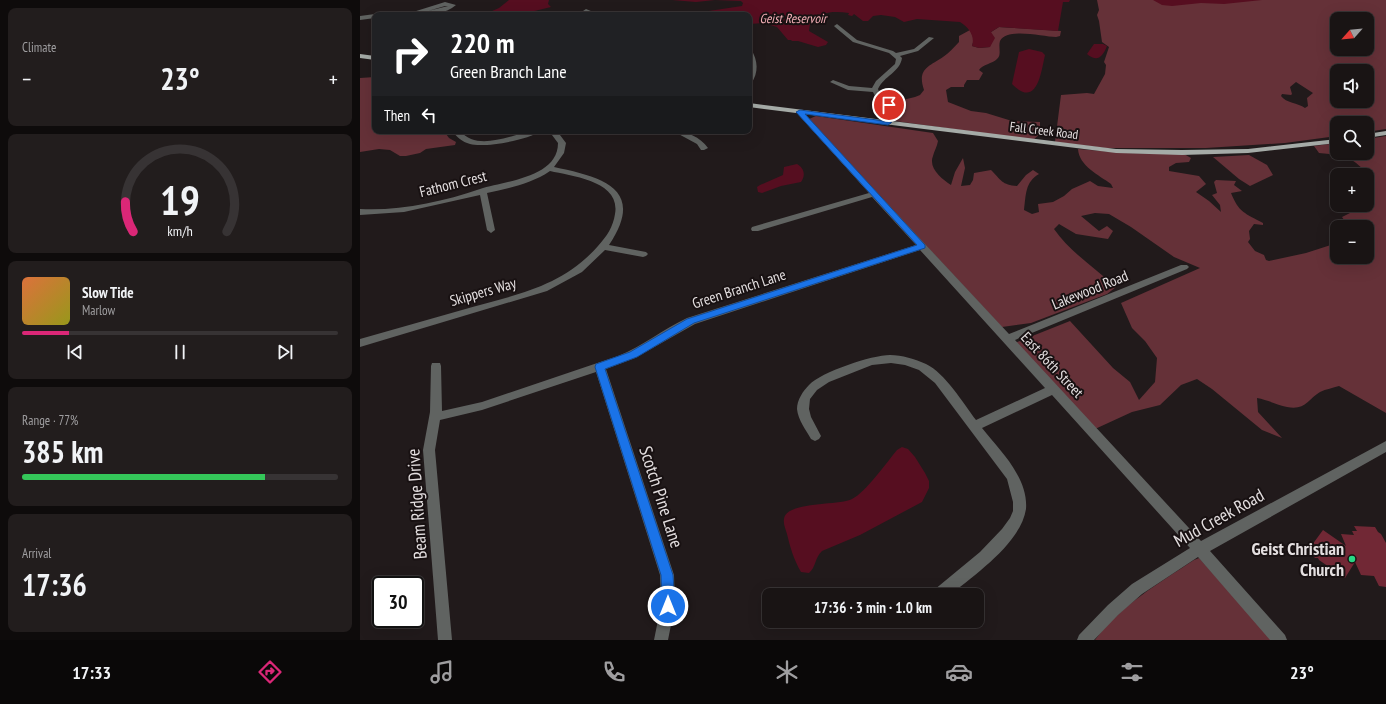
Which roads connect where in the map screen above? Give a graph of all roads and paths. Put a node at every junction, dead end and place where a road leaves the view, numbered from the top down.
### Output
1 (418, 12) edge
2 (423, 12) edge
3 (372, 16) edge
4 (360, 18) edge
5 (837, 26) dead end
6 (931, 38) dead end
7 (896, 55) junction
8 (360, 56) edge
9 (372, 58) edge
10 (752, 58) edge
11 (752, 72) edge
12 (833, 82) dead end
13 (875, 90) junction
14 (752, 105) edge
15 (800, 112) junction
16 (888, 123) junction
17 (1386, 133) edge
18 (458, 134) edge
19 (526, 134) edge
20 (555, 134) edge
21 (683, 134) edge
22 (1374, 135) edge
23 (1330, 142) edge
24 (704, 148) dead end
25 (548, 168) junction
26 (483, 191) junction
27 (874, 194) junction
28 (360, 212) edge
29 (754, 229) dead end
30 (491, 230) dead end
31 (922, 246) junction
32 (602, 247) junction
33 (643, 254) dead end
34 (1184, 267) dead end
35 (1007, 339) junction
36 (360, 343) edge
37 (436, 366) dead end
38 (600, 367) junction
39 (1054, 389) junction
40 (434, 417) junction
41 (974, 426) junction
42 (816, 436) dead end
43 (1386, 446) edge
44 (1200, 549) junction
45 (947, 588) edge
46 (445, 640) edge
47 (661, 640) edge
48 (1084, 640) edge
49 (1280, 640) edge

1 - 2 street
3 - 4 street
5 - 7 street
6 - 7 street
7 - 13 street
8 - 9 main road
10 - 11 street
12 - 13 street
13 - 16 street
14 - 15 main road, Fall Creek Road
15 - 16 main road, Fall Creek Road
15 - 27 street, East 86th Street
16 - 23 main road, Fall Creek Road
17 - 22 main road
18 - 19 street
20 - 25 street
21 - 24 street
25 - 26 street, Fathom Crest
25 - 32 street, Skippers Way
26 - 28 street, Fathom Crest
26 - 30 street
27 - 29 street
27 - 31 street, East 86th Street
31 - 35 street, East 86th Street
31 - 38 street, Green Branch Lane
32 - 33 street
32 - 36 street, Skippers Way
34 - 35 street, Lakewood Road
35 - 39 street, East 86th Street
37 - 40 street, Beam Ridge Drive
38 - 40 street, Green Branch Lane
38 - 47 street, Scotch Pine Lane
39 - 41 street
39 - 44 street, East 86th Street
40 - 46 street, Beam Ridge Drive
41 - 42 street
41 - 45 street
43 - 44 street, Mud Creek Road
44 - 48 street, Mud Creek Road
44 - 49 street, East 86th Street

